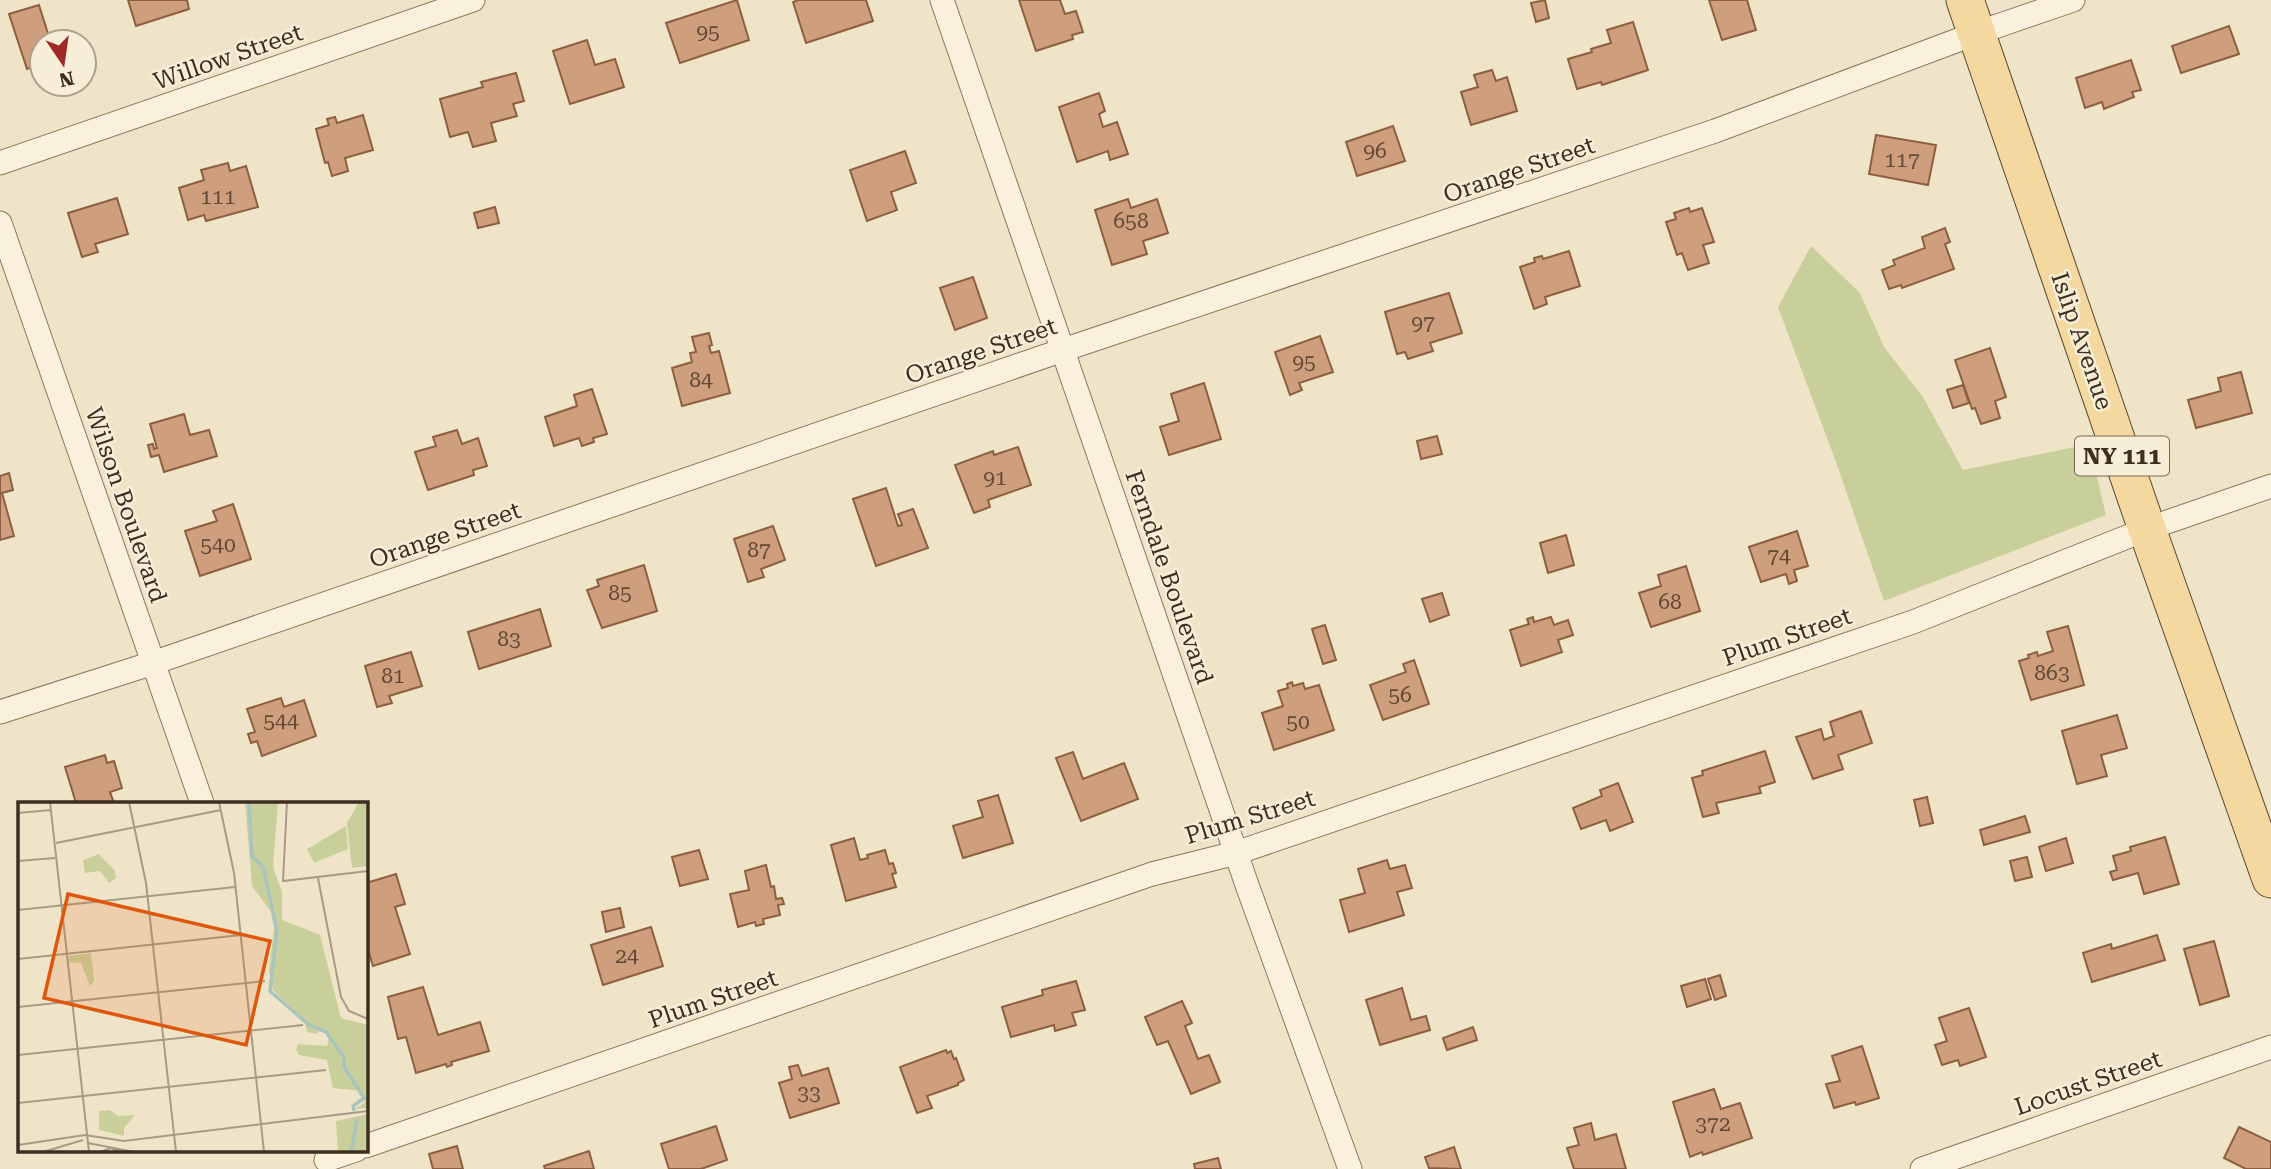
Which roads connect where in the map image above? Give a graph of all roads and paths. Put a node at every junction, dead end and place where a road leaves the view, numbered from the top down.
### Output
1 (472, 0) edge
2 (942, 0) edge
3 (2073, 0) edge
4 (1971, 17) edge
5 (0, 163) edge
6 (0, 223) edge
7 (1063, 350) junction
8 (2271, 486) edge
9 (2147, 529) junction
10 (153, 663) junction
11 (0, 712) edge
12 (202, 802) edge
13 (1236, 853) junction
14 (2271, 878) edge
15 (2271, 1047) edge
16 (368, 1145) edge
17 (350, 1152) edge
18 (326, 1160) edge
19 (1350, 1169) edge
20 (1922, 1169) edge

1 - 5 street, Willow Street
2 - 7 street, Ferndale Boulevard
3 - 4 street, Orange Street
4 - 7 street, Orange Street
4 - 9 main road, Islip Avenue / NY 111
6 - 10 street, Wilson Boulevard
7 - 10 street, Orange Street
7 - 13 street, Ferndale Boulevard
8 - 9 street, Plum Street
9 - 13 street, Plum Street
9 - 14 main road, Islip Avenue / NY 111
10 - 11 street, Orange Street
10 - 12 street, Wilson Boulevard
13 - 16 street, Plum Street
13 - 19 street, Ferndale Boulevard
15 - 20 street, Locust Street
17 - 18 street

